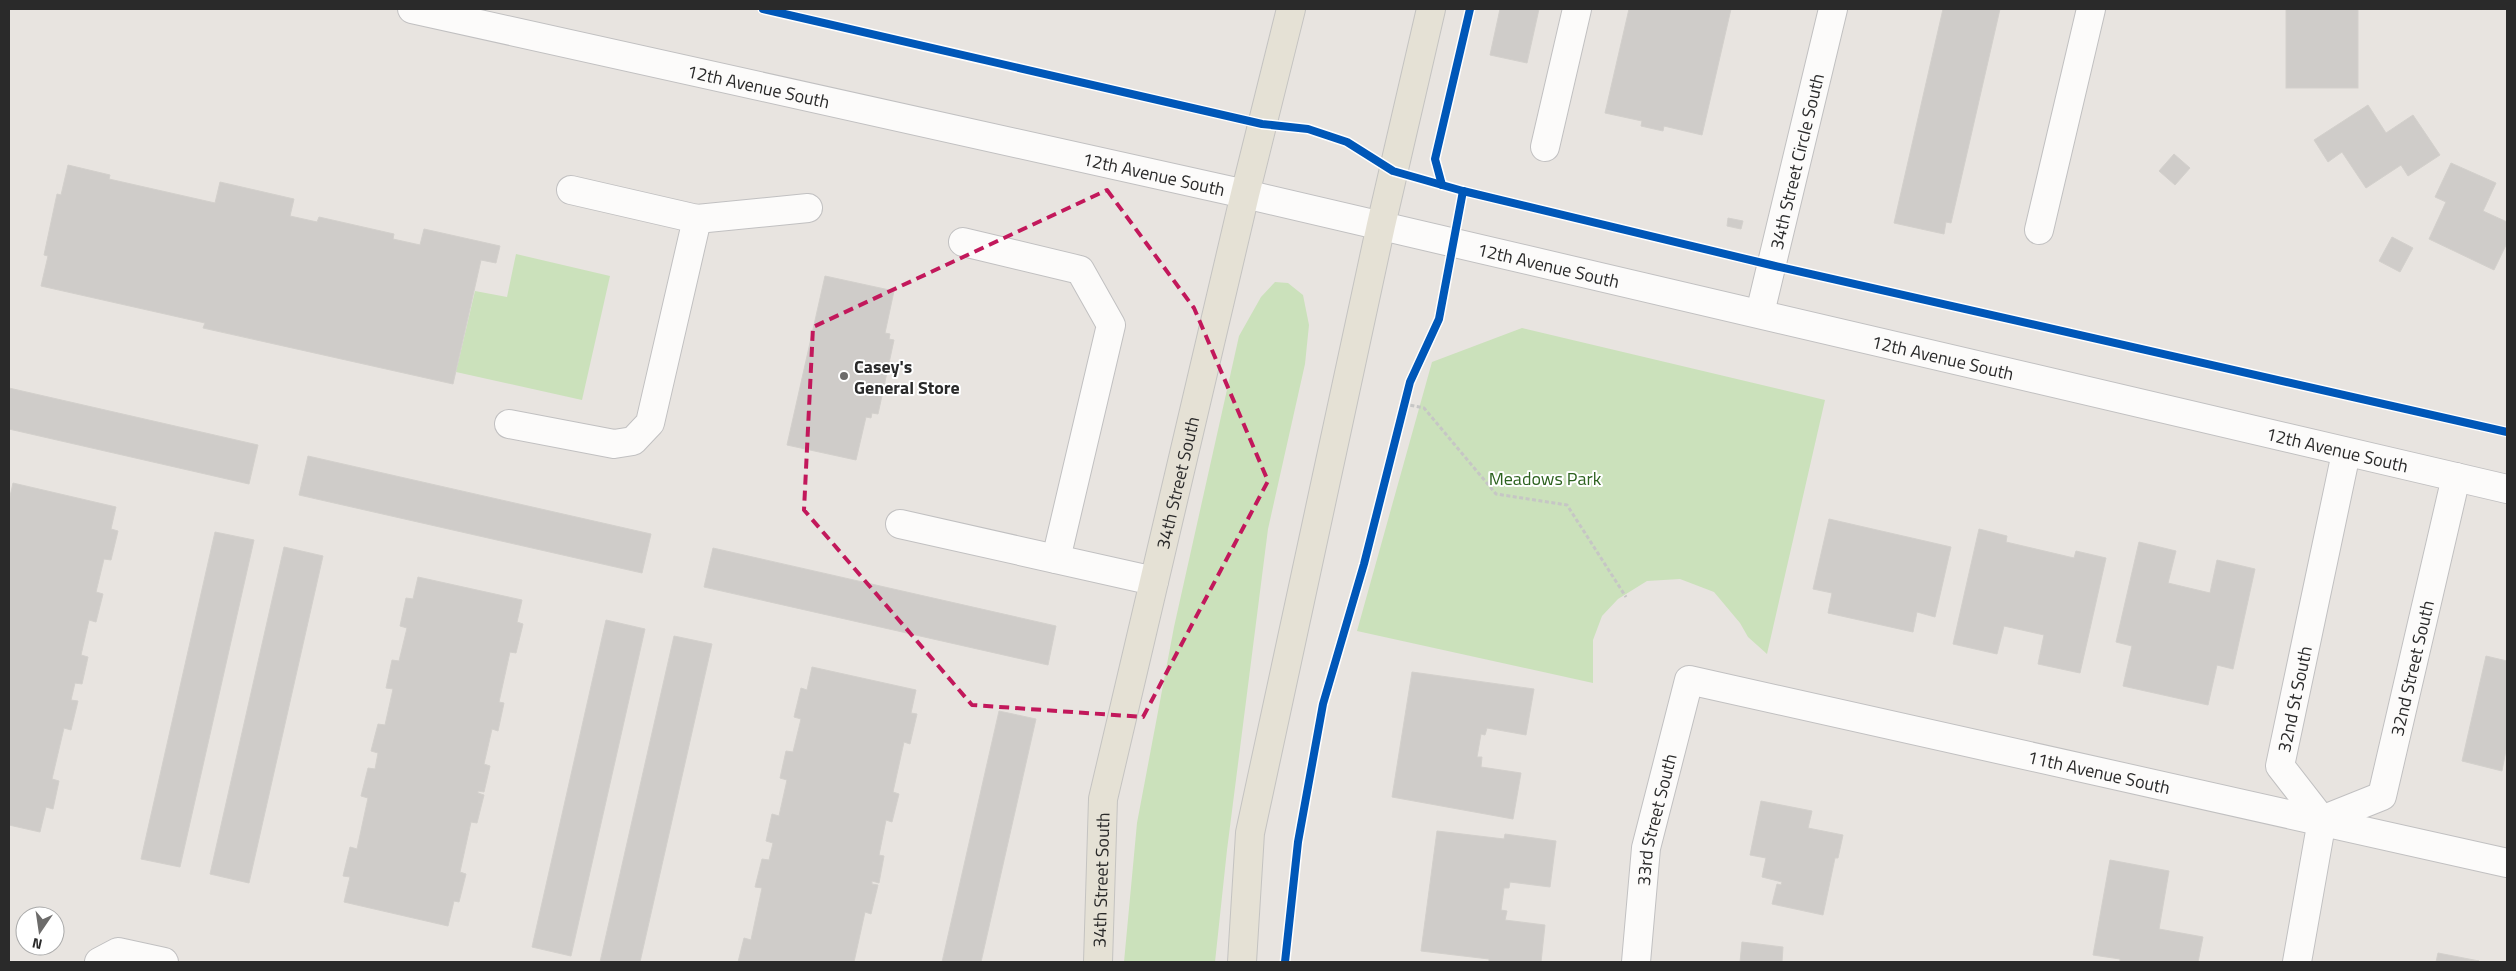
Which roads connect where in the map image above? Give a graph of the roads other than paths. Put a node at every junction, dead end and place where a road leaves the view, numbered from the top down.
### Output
1 (412, 9) edge
2 (1292, 9) edge
3 (1431, 9) edge
4 (1577, 9) edge
5 (1833, 9) edge
6 (2091, 9) edge
7 (1545, 147) dead end
8 (571, 190) dead end
9 (1245, 194) junction
10 (808, 208) dead end
11 (697, 219) junction
12 (1381, 225) junction
13 (2039, 230) dead end
14 (963, 242) dead end
15 (1760, 313) junction
16 (509, 424) dead end
17 (2346, 453) junction
18 (2456, 478) junction
19 (2507, 489) edge
20 (900, 524) dead end
21 (1056, 559) junction
22 (1154, 581) junction
23 (1689, 680) joint
24 (2322, 820) junction
25 (2507, 863) edge
26 (99, 962) edge
27 (164, 962) edge
28 (1098, 962) edge
29 (1242, 962) edge
30 (1636, 962) edge
31 (2297, 962) edge

1 - 9 street, 12th Avenue South
2 - 9 main road, 34th Street South
3 - 12 main road
4 - 7 street
5 - 15 street, 34th Street Circle South
6 - 13 street
8 - 11 street
9 - 12 street, 12th Avenue South
9 - 22 main road, 34th Street South
10 - 11 street
11 - 16 street
12 - 15 street, 12th Avenue South
12 - 29 main road
14 - 21 street
15 - 17 street, 12th Avenue South
17 - 18 street, 12th Avenue South
17 - 24 street, 32nd St South
18 - 19 street, 12th Avenue South
18 - 24 street, 32nd Street South
20 - 21 street
21 - 22 street
22 - 28 main road, 34th Street South
23 - 24 street, 11th Avenue South
23 - 30 street, 33rd Street South
24 - 25 street, 11th Avenue South
24 - 31 street
26 - 27 street

